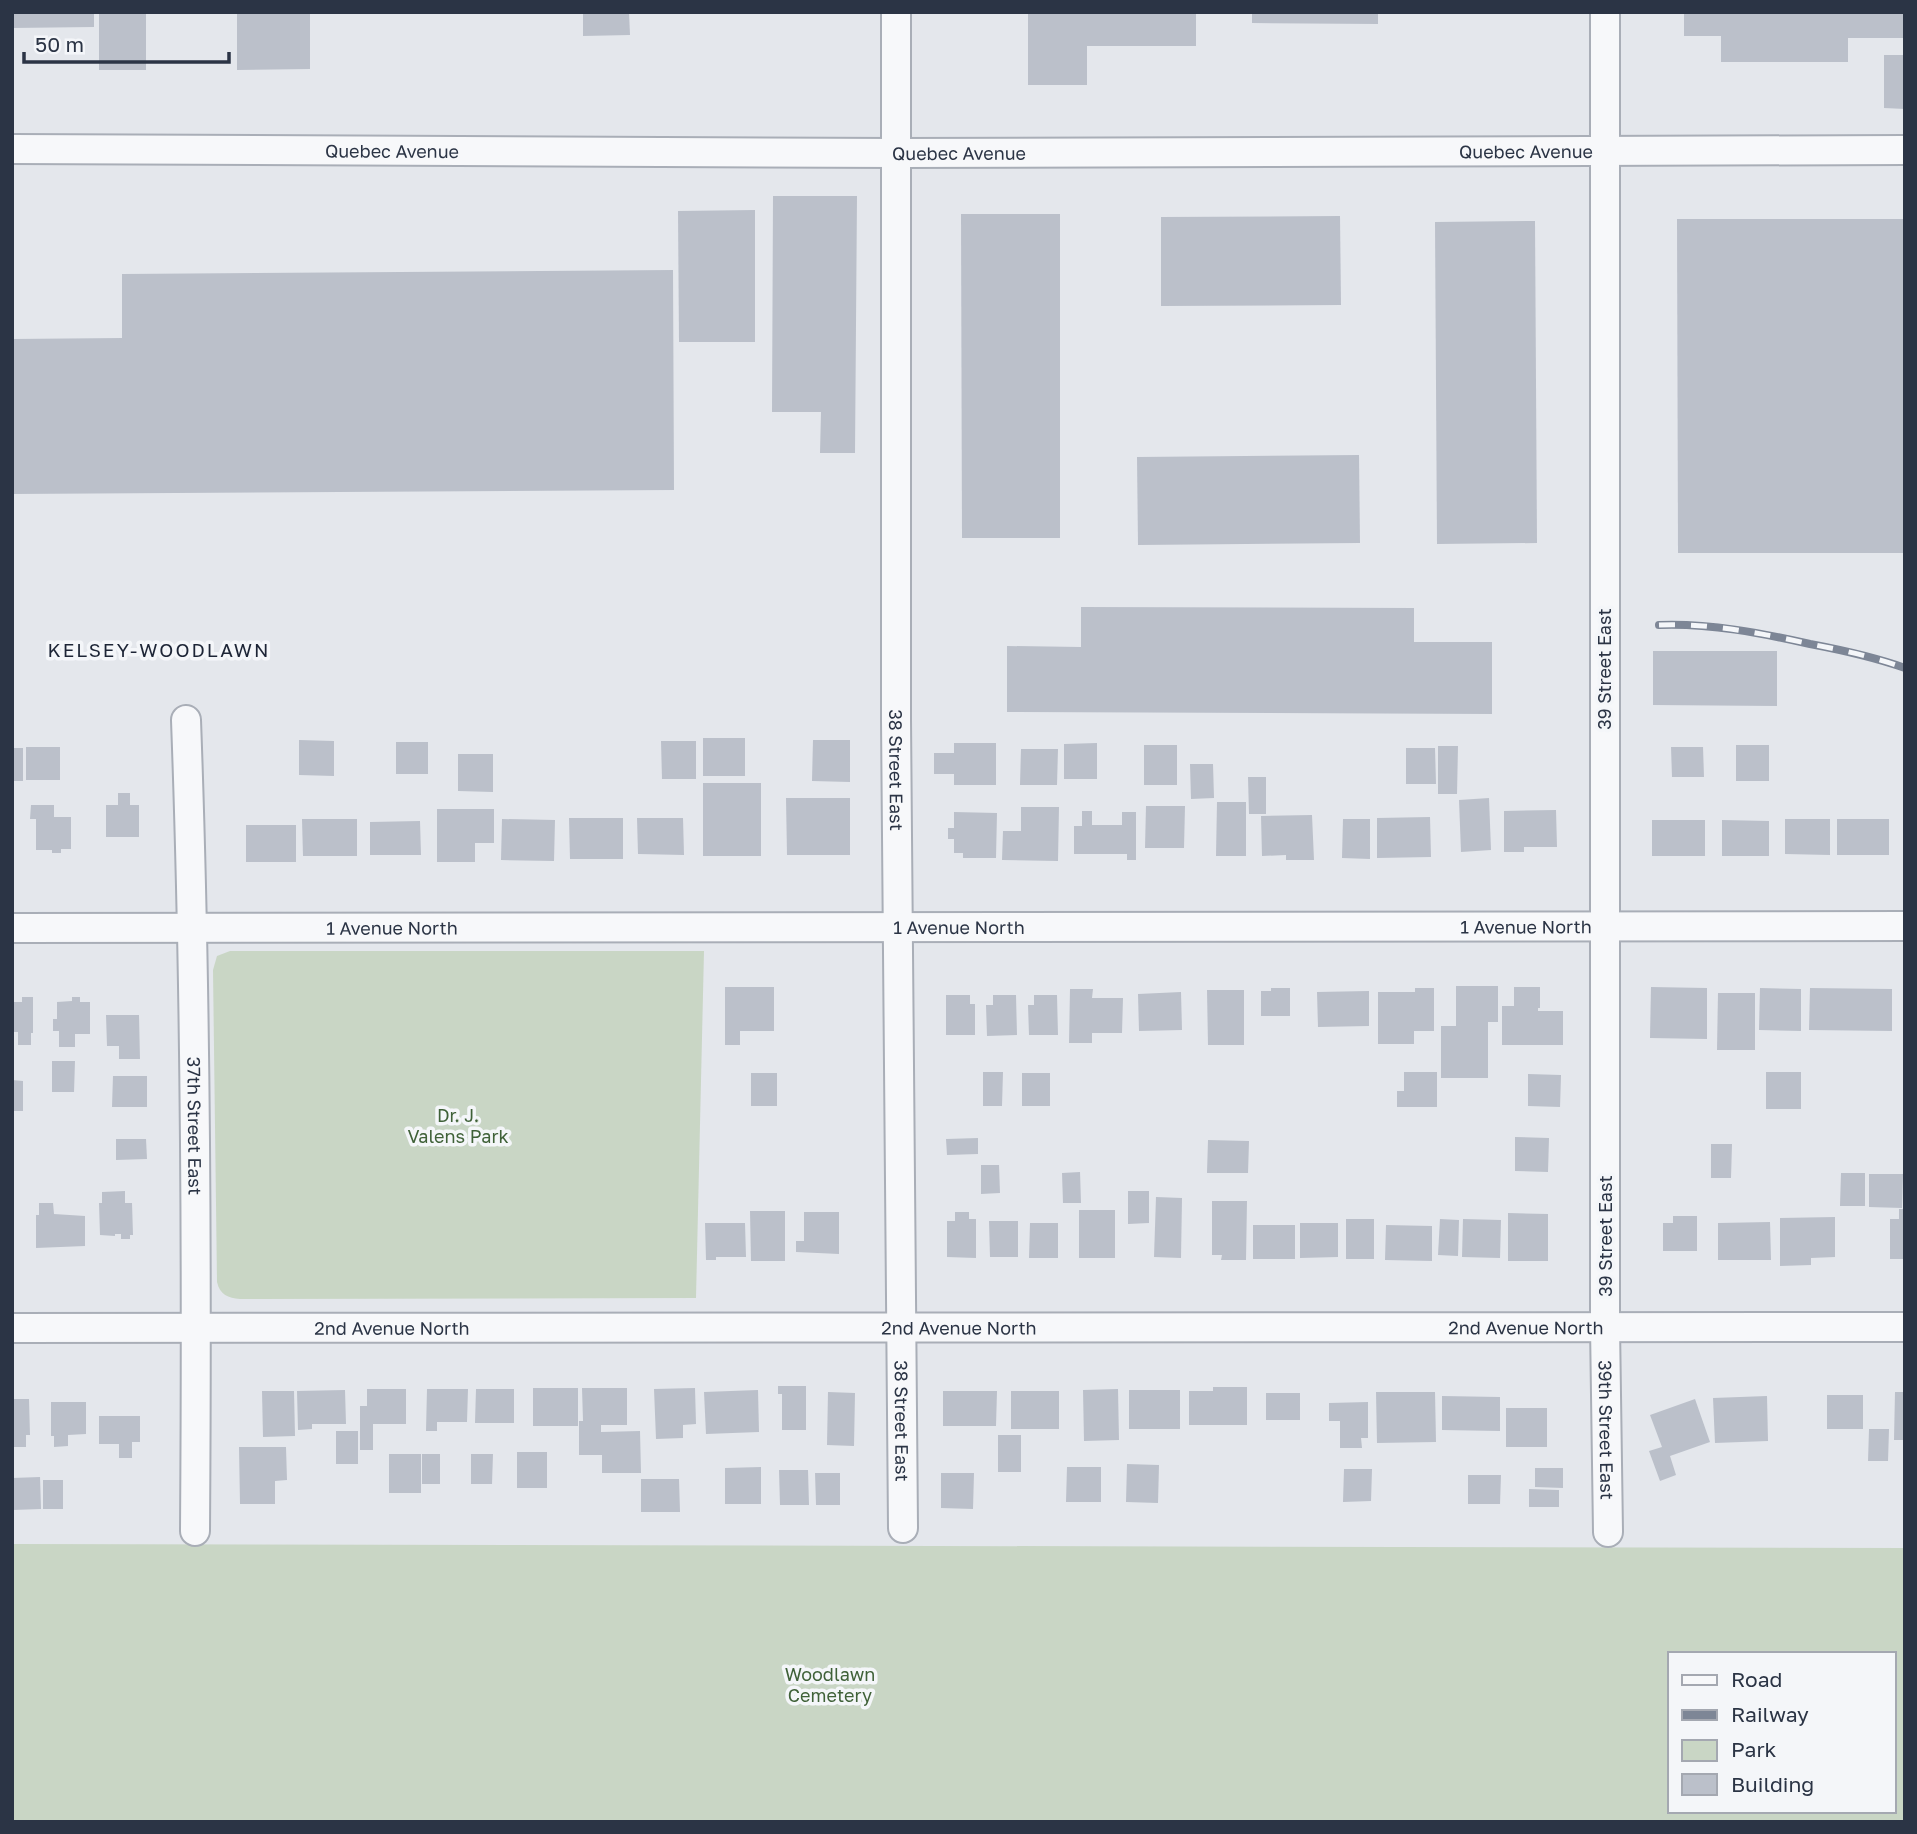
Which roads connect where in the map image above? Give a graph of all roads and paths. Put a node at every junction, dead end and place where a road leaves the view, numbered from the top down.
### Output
1 (896, 12) edge
2 (1605, 12) edge
3 (12, 149) edge
4 (1905, 150) edge
5 (1605, 151) junction
6 (896, 153) junction
7 (186, 720) dead end
8 (193, 926) junction
9 (899, 926) junction
10 (1605, 926) junction
11 (1905, 926) edge
12 (12, 928) edge
13 (1605, 1326) junction
14 (197, 1327) junction
15 (1905, 1327) edge
16 (12, 1328) edge
17 (902, 1328) junction
18 (903, 1528) dead end
19 (195, 1531) dead end
20 (1608, 1532) dead end

1 - 6 street, 38 Street East
2 - 5 street, 39 Street East
3 - 6 street, Quebec Avenue
4 - 5 street, Quebec Avenue
5 - 6 street, Quebec Avenue
5 - 10 street, 39 Street East
6 - 9 street, 38 Street East
7 - 8 street, 37th Street East
8 - 9 street, 1 Avenue North
8 - 12 street, 1 Avenue North
8 - 14 street, 37th Street East
9 - 10 street, 1 Avenue North
9 - 17 street, 38 Street East
10 - 11 street, 1 Avenue North
10 - 13 street, 39 Street East
13 - 15 street, 2nd Avenue North
13 - 17 street, 2nd Avenue North
13 - 20 street, 39th Street East
14 - 16 street, 2nd Avenue North
14 - 17 street, 2nd Avenue North
14 - 19 street, 37th Street East
17 - 18 street, 38 Street East

